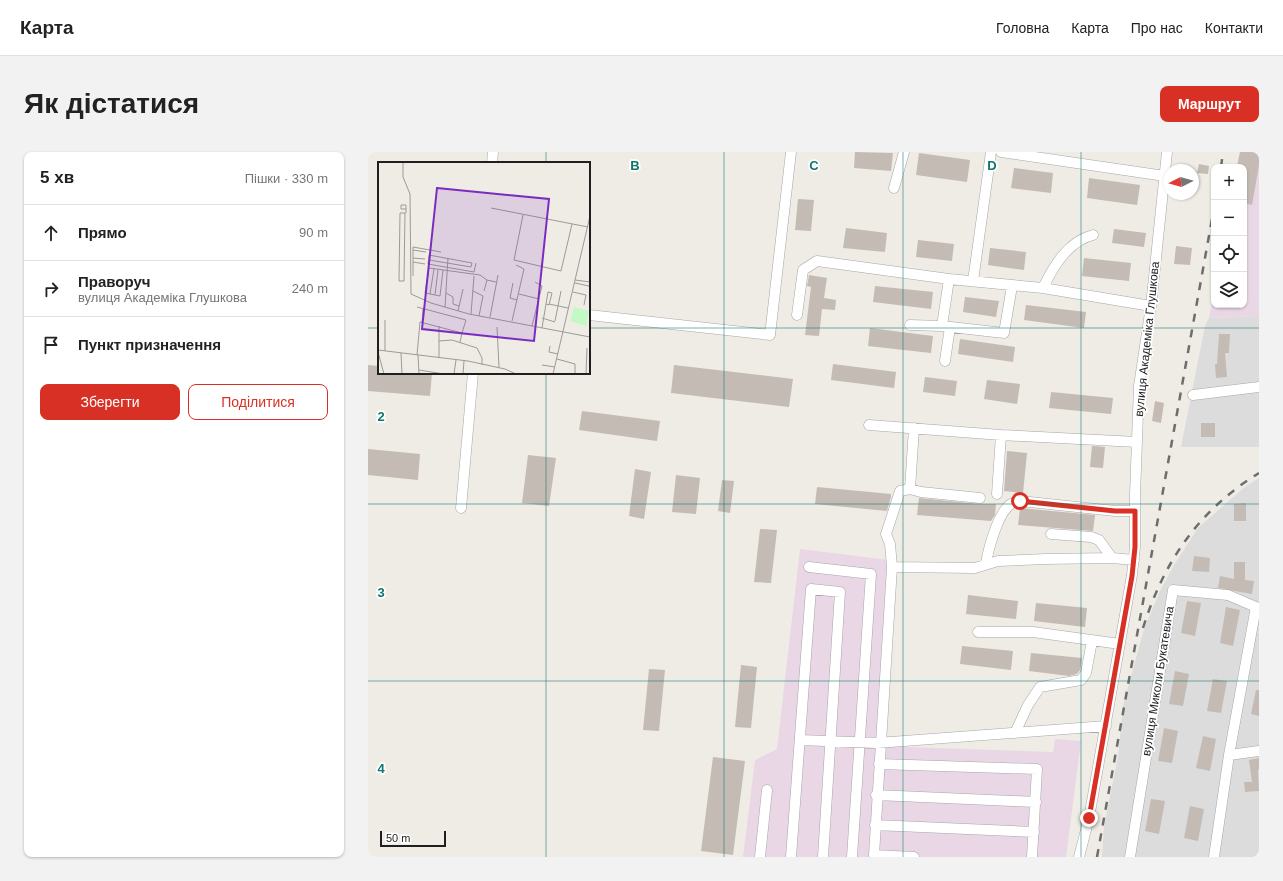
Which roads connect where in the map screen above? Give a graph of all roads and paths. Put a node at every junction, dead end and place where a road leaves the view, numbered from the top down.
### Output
1 (493, 152) edge
2 (791, 152) edge
3 (904, 152) edge
4 (991, 152) edge
5 (1001, 152) edge
6 (1167, 152) edge
7 (492, 162) edge
8 (1166, 164) edge
9 (1163, 176) edge
10 (894, 188) dead end
11 (1163, 195) edge
12 (1093, 235) dead end
13 (949, 278) junction
14 (973, 281) junction
15 (1012, 286) junction
16 (1043, 288) junction
17 (1151, 306) junction
18 (590, 315) edge
19 (797, 315) dead end
20 (910, 325) dead end
21 (946, 326) junction
22 (945, 361) dead end
23 (473, 374) edge
24 (1259, 387) edge
25 (1193, 395) dead end
26 (869, 424) dead end
27 (914, 428) junction
28 (1001, 435) junction
29 (1137, 442) junction
30 (910, 489) junction
31 (997, 494) dead end
32 (980, 498) dead end
33 (461, 508) dead end
34 (1135, 511) junction
35 (1051, 534) dead end
36 (1112, 558) junction
37 (1134, 560) junction
38 (986, 564) junction
39 (809, 567) dead end
40 (892, 568) junction
41 (1258, 607) edge
42 (978, 632) dead end
43 (1092, 641) junction
44 (1120, 644) junction
45 (1106, 726) junction
46 (1015, 733) junction
47 (800, 740) junction
48 (830, 741) junction
49 (860, 743) junction
50 (879, 743) junction
51 (1259, 751) edge
52 (1228, 755) junction
53 (879, 764) junction
54 (767, 790) dead end
55 (876, 795) junction
56 (1036, 802) junction
57 (875, 825) junction
58 (1034, 832) junction
59 (760, 857) edge
60 (791, 857) edge
61 (823, 857) edge
62 (852, 857) edge
63 (914, 857) edge
64 (1032, 857) edge
65 (1079, 857) edge
66 (1130, 857) edge
67 (1214, 857) edge

1 - 7 street
2 - 18 street
3 - 10 street
4 - 14 street
5 - 9 street
6 - 8 street, вулиця Академіка Глушкова
11 - 17 street, вулиця Академіка Глушкова
12 - 16 street
13 - 14 street
13 - 19 street
13 - 21 street
14 - 15 street
15 - 16 street
15 - 21 street
16 - 17 street
17 - 29 street, вулиця Академіка Глушкова
20 - 21 street
21 - 22 street
23 - 33 street
24 - 25 street
26 - 27 street
27 - 28 street
27 - 30 street
28 - 29 street
28 - 31 street
29 - 34 street, вулиця Академіка Глушкова
30 - 32 street
30 - 40 street
34 - 37 street, вулиця Академіка Глушкова
34 - 38 street
35 - 36 street
36 - 37 street
36 - 38 street
37 - 44 street, вулиця Академіка Глушкова
38 - 40 street
39 - 49 street
40 - 50 street
41 - 52 street
41 - 66 street, вулиця Миколи Букатевича
42 - 43 street
43 - 44 street
43 - 46 street
44 - 45 street, вулиця Академіка Глушкова
45 - 46 street
45 - 65 street, вулиця Академіка Глушкова
46 - 50 street
47 - 48 street
47 - 48 street
47 - 60 street
48 - 49 street
48 - 61 street
49 - 50 street
49 - 62 street
50 - 53 street
51 - 52 street
52 - 67 street
53 - 55 street
53 - 56 street
54 - 59 street
55 - 56 street
55 - 57 street
56 - 58 street
57 - 58 street
57 - 63 street
58 - 64 street

